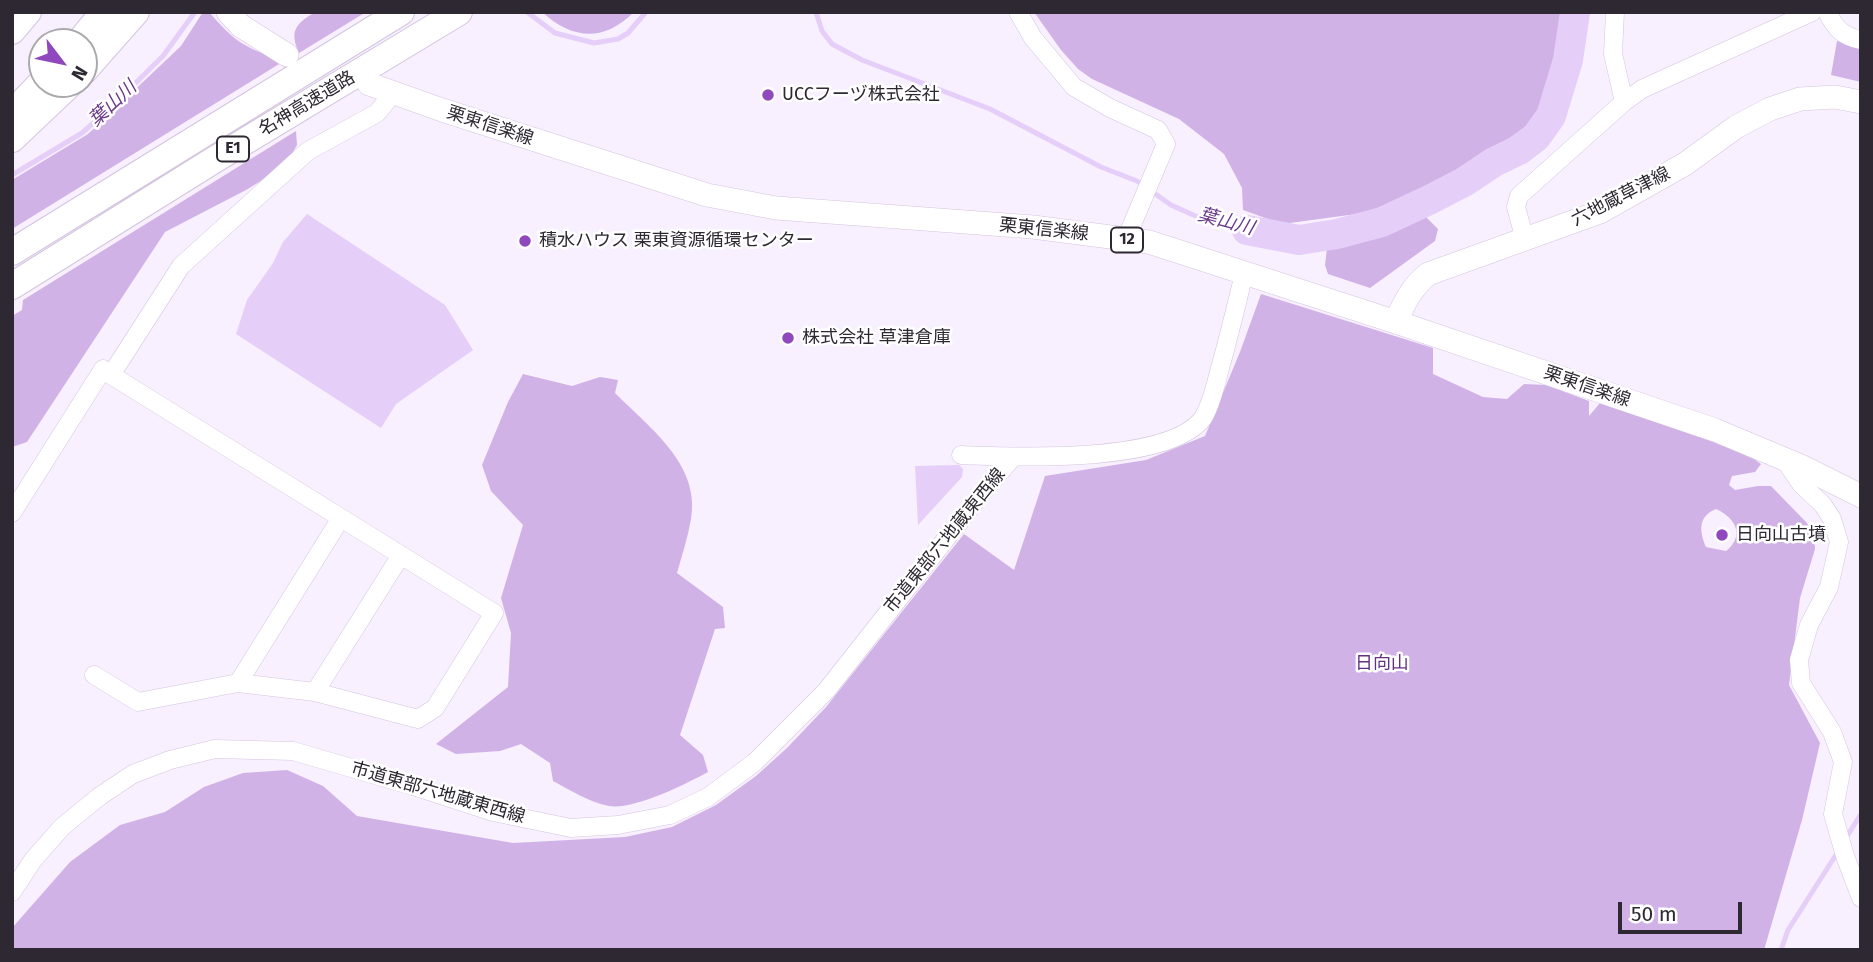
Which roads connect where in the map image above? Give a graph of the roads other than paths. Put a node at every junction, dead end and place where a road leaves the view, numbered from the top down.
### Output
1 (28, 12) edge
2 (104, 12) edge
3 (135, 12) edge
4 (228, 12) edge
5 (401, 12) edge
6 (459, 12) edge
7 (1018, 12) edge
8 (1812, 12) edge
9 (1827, 12) edge
10 (1618, 14) edge
11 (91, 28) edge
12 (12, 31) edge
13 (1861, 40) edge
14 (98, 55) edge
15 (287, 55) dead end
16 (369, 84) dead end
17 (394, 92) junction
18 (28, 96) edge
19 (55, 98) edge
20 (1624, 102) junction
21 (1861, 102) edge
22 (12, 113) edge
23 (12, 139) edge
24 (1126, 239) junction
25 (1525, 240) junction
26 (12, 253) edge
27 (1244, 274) junction
28 (12, 286) edge
29 (1396, 322) junction
30 (111, 375) junction
31 (961, 455) dead end
32 (1013, 457) junction
33 (1784, 459) junction
34 (1861, 496) edge
35 (12, 513) edge
36 (341, 518) junction
37 (401, 555) junction
38 (94, 675) dead end
39 (238, 683) junction
40 (315, 692) junction
41 (12, 892) edge
42 (1861, 898) edge

1 - 12 highway
2 - 11 highway
3 - 14 highway
4 - 15 main road
5 - 26 highway, 名神高速道路 / E1
6 - 28 highway, 名神高速道路 / E1
7 - 24 street
8 - 20 street
9 - 13 street
10 - 20 street
16 - 17 main road, 栗東信楽線 / 12
17 - 24 main road, 栗東信楽線 / 12
17 - 30 street
18 - 22 highway
19 - 23 highway
20 - 25 street
21 - 25 main road, 六地蔵草津線
24 - 27 main road, 栗東信楽線 / 12
25 - 29 main road, 六地蔵草津線
27 - 29 main road, 栗東信楽線 / 12
27 - 32 street
29 - 33 main road, 栗東信楽線 / 12
30 - 35 street
30 - 36 street
31 - 32 street
32 - 41 street, 市道東部六地蔵東西線
33 - 34 main road, 栗東信楽線 / 12
33 - 42 street
36 - 37 street
36 - 39 street
37 - 40 street
37 - 40 street
38 - 39 street
39 - 40 street

